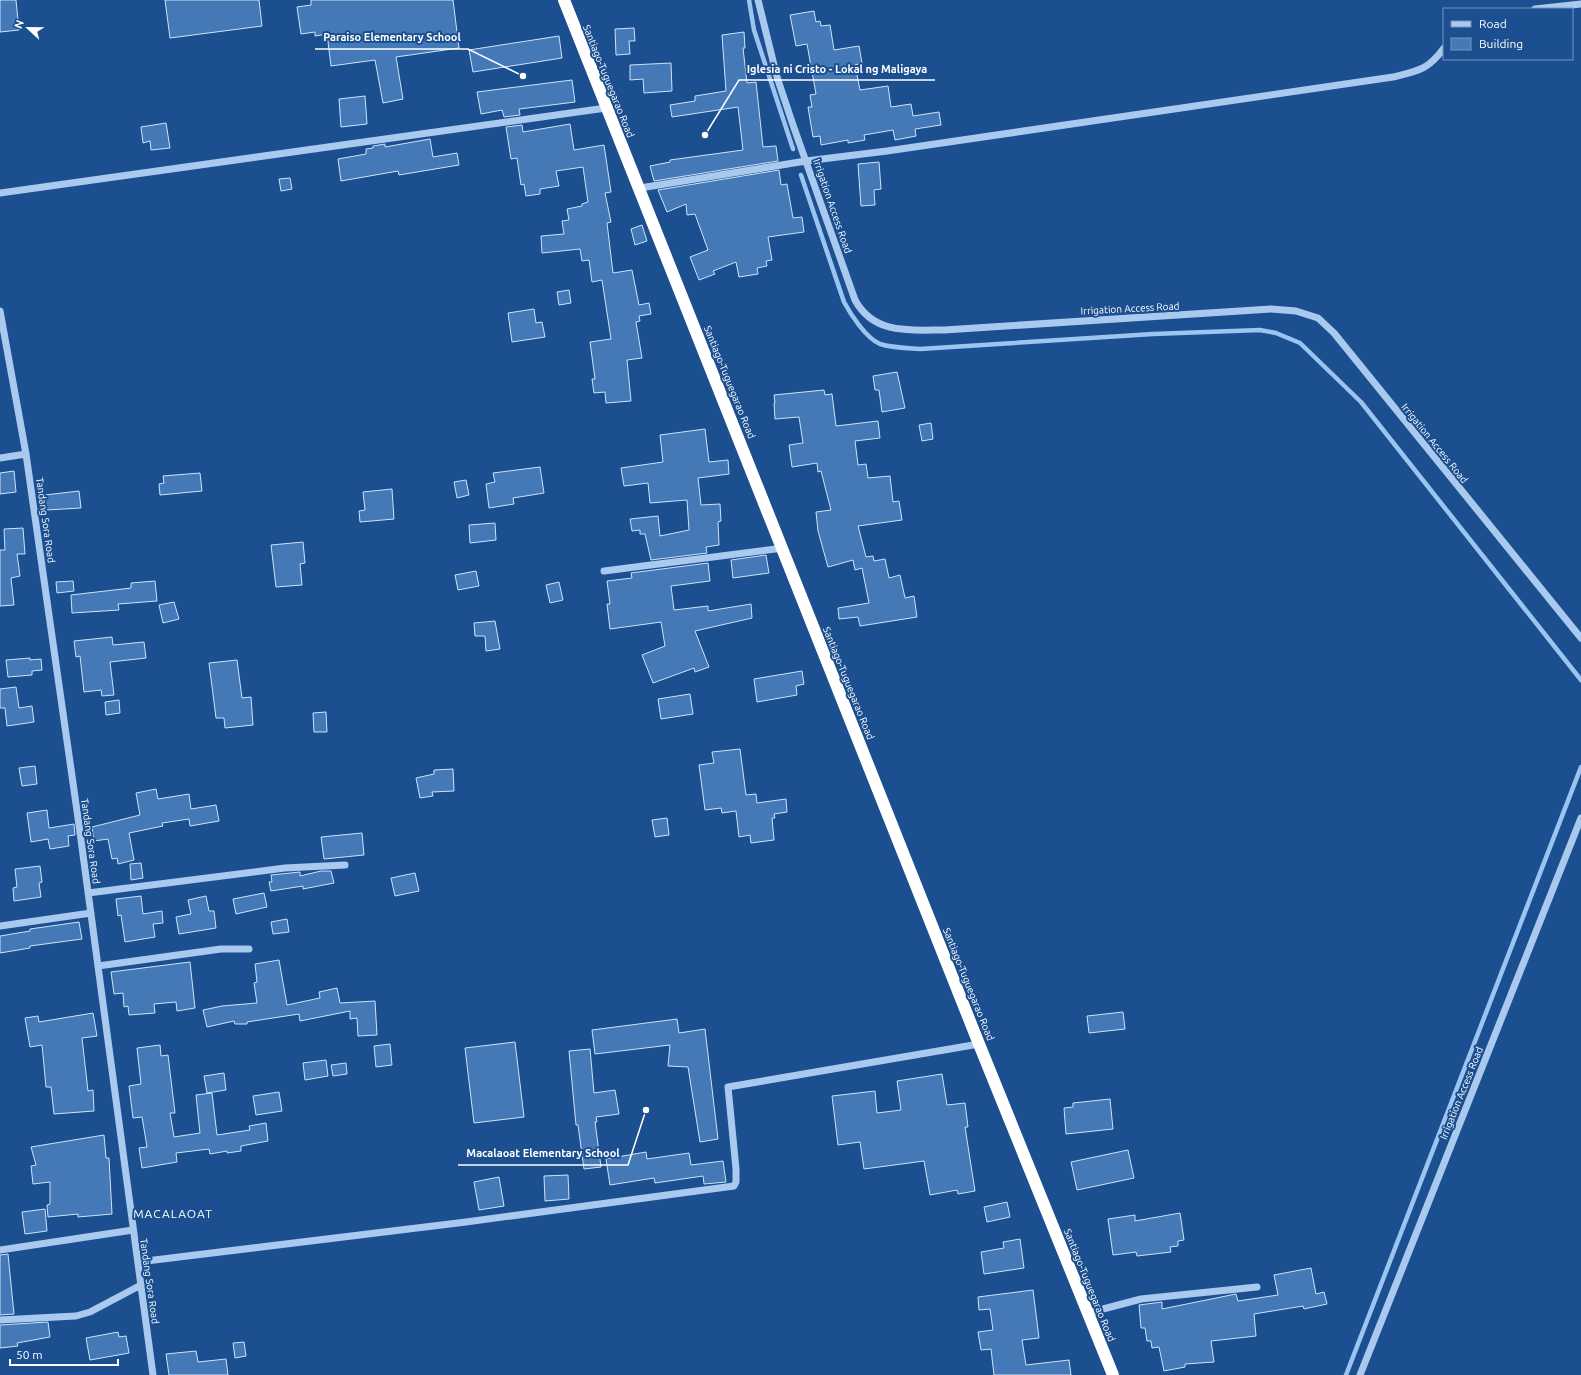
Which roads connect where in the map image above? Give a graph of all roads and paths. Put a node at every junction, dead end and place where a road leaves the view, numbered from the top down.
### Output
1 (564, 0) edge
2 (758, 0) edge
3 (1581, 4) edge
4 (1544, 8) edge
5 (1443, 50) edge
6 (606, 108) junction
7 (806, 161) junction
8 (640, 188) junction
9 (0, 193) edge
10 (0, 311) edge
11 (26, 454) junction
12 (0, 458) edge
13 (783, 548) junction
14 (604, 571) dead end
15 (1581, 638) edge
16 (1581, 818) edge
17 (345, 865) dead end
18 (88, 892) junction
19 (91, 912) junction
20 (0, 926) edge
21 (249, 949) dead end
22 (98, 966) junction
23 (979, 1044) junction
24 (133, 1230) junction
25 (0, 1250) edge
26 (138, 1262) junction
27 (142, 1285) junction
28 (1257, 1287) dead end
29 (1088, 1313) junction
30 (0, 1320) edge
31 (153, 1375) edge
32 (1113, 1375) edge
33 (1360, 1375) edge

1 - 6 highway, Santiago-Tuguegarao Road
2 - 7 street, Irrigation Access Road
3 - 4 street
5 - 7 street
6 - 8 highway, Santiago-Tuguegarao Road
6 - 9 street
7 - 8 street
7 - 15 street, Irrigation Access Road
8 - 13 highway, Santiago-Tuguegarao Road
10 - 11 street, Tandang Sora Road
11 - 12 street
11 - 18 street, Tandang Sora Road
13 - 14 street
13 - 23 highway, Santiago-Tuguegarao Road
16 - 33 street, Irrigation Access Road
17 - 18 street
18 - 19 street, Tandang Sora Road
19 - 20 street
19 - 22 street, Tandang Sora Road
21 - 22 street
22 - 24 street, Tandang Sora Road
23 - 26 street
23 - 29 highway, Santiago-Tuguegarao Road
24 - 25 street
24 - 26 street, Tandang Sora Road
26 - 27 street, Tandang Sora Road
27 - 30 street
27 - 31 street, Tandang Sora Road
28 - 29 street
29 - 32 highway, Santiago-Tuguegarao Road

